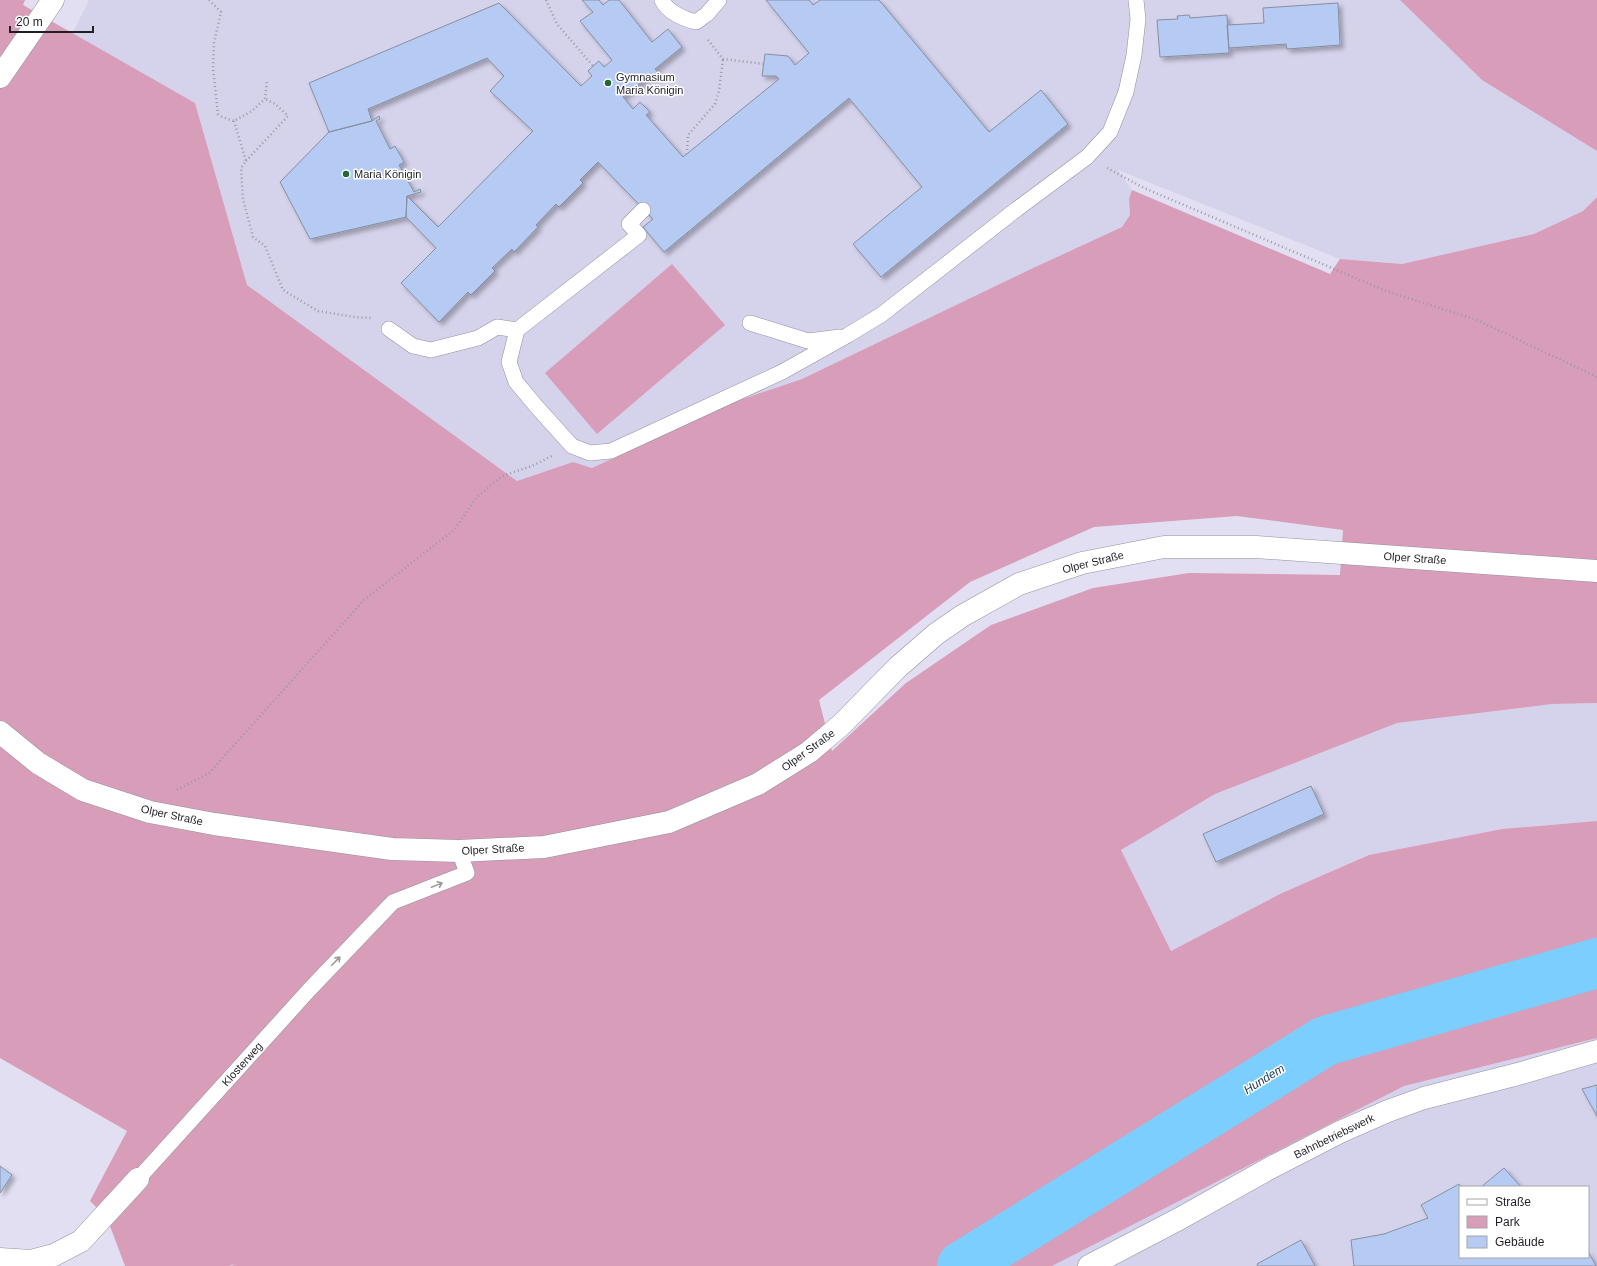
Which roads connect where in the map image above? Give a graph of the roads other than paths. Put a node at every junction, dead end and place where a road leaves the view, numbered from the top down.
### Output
1 (53, 0) edge
2 (662, 0) edge
3 (719, 0) edge
4 (1136, 0) edge
5 (0, 77) edge
6 (644, 210) dead end
7 (750, 323) dead end
8 (389, 329) road end
9 (517, 330) junction
10 (848, 335) junction
11 (1597, 571) edge
12 (0, 732) edge
13 (459, 851) junction
14 (1597, 1051) edge
15 (138, 1179) joint
16 (0, 1259) edge
17 (1089, 1266) edge

1 - 5 main road
2 - 3 lane
4 - 10 lane
6 - 9 lane
7 - 10 lane
8 - 9 lane
9 - 10 lane
11 - 13 main road, Olper Straße
12 - 13 main road, Olper Straße
15 -> 13 lane, Klosterweg
14 - 17 main road, Bahnbetriebswerk
15 - 16 main road, Klosterweg

